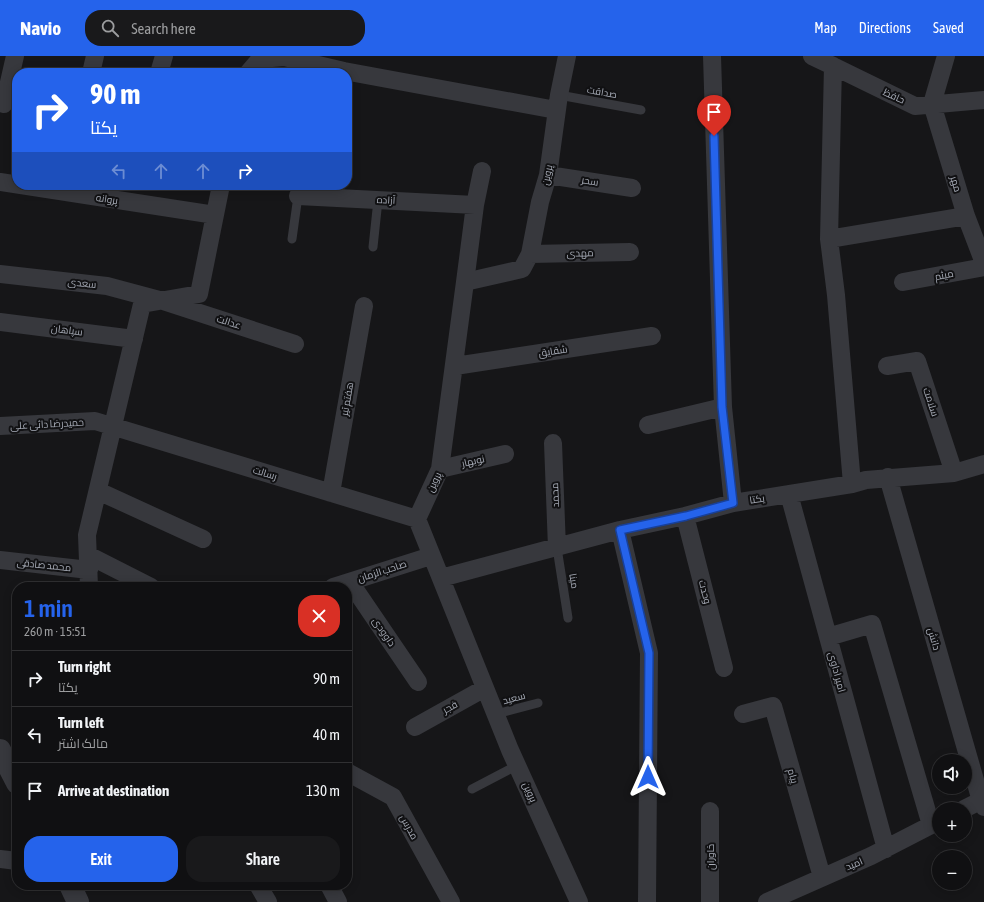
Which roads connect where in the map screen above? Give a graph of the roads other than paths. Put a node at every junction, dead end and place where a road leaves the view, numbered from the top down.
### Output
1 (15, 56) edge
2 (95, 56) edge
3 (164, 56) edge
4 (567, 56) edge
5 (712, 56) edge
6 (812, 56) edge
7 (946, 56) edge
8 (326, 61) edge
9 (833, 66) junction
10 (12, 68) edge
11 (92, 68) edge
12 (160, 68) edge
13 (252, 68) edge
14 (339, 68) edge
15 (12, 69) edge
16 (352, 72) edge
17 (984, 100) edge
18 (0, 103) edge
19 (557, 103) junction
20 (932, 104) junction
21 (641, 110) dead end
22 (482, 171) dead end
23 (548, 175) junction
24 (0, 182) edge
25 (12, 184) edge
26 (632, 188) dead end
27 (52, 190) edge
28 (220, 190) edge
29 (298, 196) joint
30 (378, 200) junction
31 (475, 205) junction
32 (214, 215) junction
33 (966, 216) junction
34 (292, 238) dead end
35 (829, 239) junction
36 (373, 247) dead end
37 (630, 252) dead end
38 (530, 254) junction
39 (984, 262) edge
40 (984, 267) edge
41 (0, 274) edge
42 (465, 282) junction
43 (903, 282) dead end
44 (163, 300) junction
45 (364, 306) dead end
46 (0, 322) edge
47 (652, 336) dead end
48 (134, 339) junction
49 (295, 344) dead end
50 (455, 366) junction
51 (887, 366) dead end
52 (722, 407) junction
53 (95, 421) joint
54 (648, 425) dead end
55 (0, 426) edge
56 (113, 427) junction
57 (553, 443) dead end
58 (505, 454) dead end
59 (984, 464) edge
60 (440, 469) junction
61 (954, 473) junction
62 (888, 477) junction
63 (852, 484) junction
64 (98, 491) junction
65 (330, 493) junction
66 (789, 494) junction
67 (733, 503) junction
68 (686, 516) junction
69 (417, 519) junction
70 (620, 530) junction
71 (203, 539) dead end
72 (557, 548) junction
73 (431, 556) junction
74 (0, 560) edge
75 (89, 571) edge
76 (441, 578) junction
77 (132, 582) edge
78 (347, 582) edge
79 (352, 598) edge
80 (568, 618) dead end
81 (828, 637) junction
82 (724, 668) dead end
83 (418, 682) dead end
84 (485, 688) junction
85 (538, 703) dead end
86 (496, 714) junction
87 (743, 714) dead end
88 (415, 727) dead end
89 (0, 750) edge
90 (518, 765) junction
91 (12, 773) edge
92 (353, 775) edge
93 (472, 788) dead end
94 (983, 802) edge
95 (972, 806) edge
96 (710, 811) dead end
97 (932, 814) edge
98 (932, 825) edge
99 (886, 849) junction
100 (0, 859) edge
101 (12, 861) edge
102 (822, 877) junction
103 (72, 890) edge
104 (261, 890) edge
105 (332, 890) edge
106 (78, 902) edge
107 (268, 902) edge
108 (338, 902) edge
109 (451, 902) edge
110 (580, 902) edge
111 (647, 902) edge
112 (710, 902) edge
113 (767, 902) edge

1 - 10 street
2 - 11 street
3 - 12 street
4 - 19 street, پروین
5 - 52 street
6 - 9 street, حافظ
7 - 20 street
8 - 13 street
8 - 14 street
9 - 20 street, حافظ
9 - 35 street
15 - 18 street
16 - 19 street
17 - 20 street, حافظ
19 - 21 lane, صداقت
19 - 23 street, پروین
20 - 33 street, مهر
22 - 31 street
23 - 26 street, سحر
23 - 38 street, پروین
24 - 25 street, پروانه
27 - 32 street, پروانه
28 - 32 street
29 - 30 street, آزاده
29 - 34 lane
30 - 31 street, آزاده
30 - 36 lane
31 - 42 street
32 - 44 street
33 - 35 street
33 - 39 street, مهر
35 - 63 street
37 - 38 street, مهدی
38 - 42 street, پروین
40 - 43 street, میثم
41 - 44 street, سعدی
42 - 50 street, پروین
44 - 48 street
44 - 49 street, عدالت
45 - 65 street, هفتم تیر
46 - 48 street, سپاهان
47 - 50 street, شقایق
48 - 56 street
50 - 60 street, پروین
51 - 61 street, سلامت
52 - 54 street
52 - 67 street
53 - 55 street, حمیدرضا دائی علی
53 - 56 street, رسالت
56 - 64 street
56 - 65 street, رسالت
57 - 72 street, محمد
58 - 60 street, نوبهار
59 - 61 street, یکتا
60 - 69 street, پروین
61 - 62 street, یکتا
62 - 63 street, یکتا
62 - 94 street, دانش
63 - 66 street, یکتا
64 - 71 street
64 - 75 street
65 - 69 street, رسالت
66 - 67 street, یکتا
66 - 81 street, امیر اداوی
67 - 68 street, یکتا
68 - 70 street, یکتا
68 - 82 street, وحدت
69 - 73 street, پروین
70 - 72 street, یکتا
70 - 111 street
72 - 76 street, یکتا
72 - 80 lane, مینا
73 - 76 street, پروین
73 - 78 street, صاحب الزمان
74 - 75 street, محمد صادقی
75 - 77 street
76 - 84 street, پروین
79 - 83 street, داوودی
81 - 97 street
81 - 99 street, امیر اداوی
84 - 86 street, پروین
84 - 88 street, فجر
85 - 86 lane, سعید
86 - 90 street, پروین
87 - 102 street, پیام
89 - 91 street
90 - 93 lane
90 - 110 street, پروین
92 - 109 street, مدرس
94 - 95 street
96 - 112 street, خاوران
98 - 99 street, امید
99 - 102 street, امید
100 - 101 street
102 - 113 street, امید
103 - 106 street
104 - 107 street
105 - 108 street

